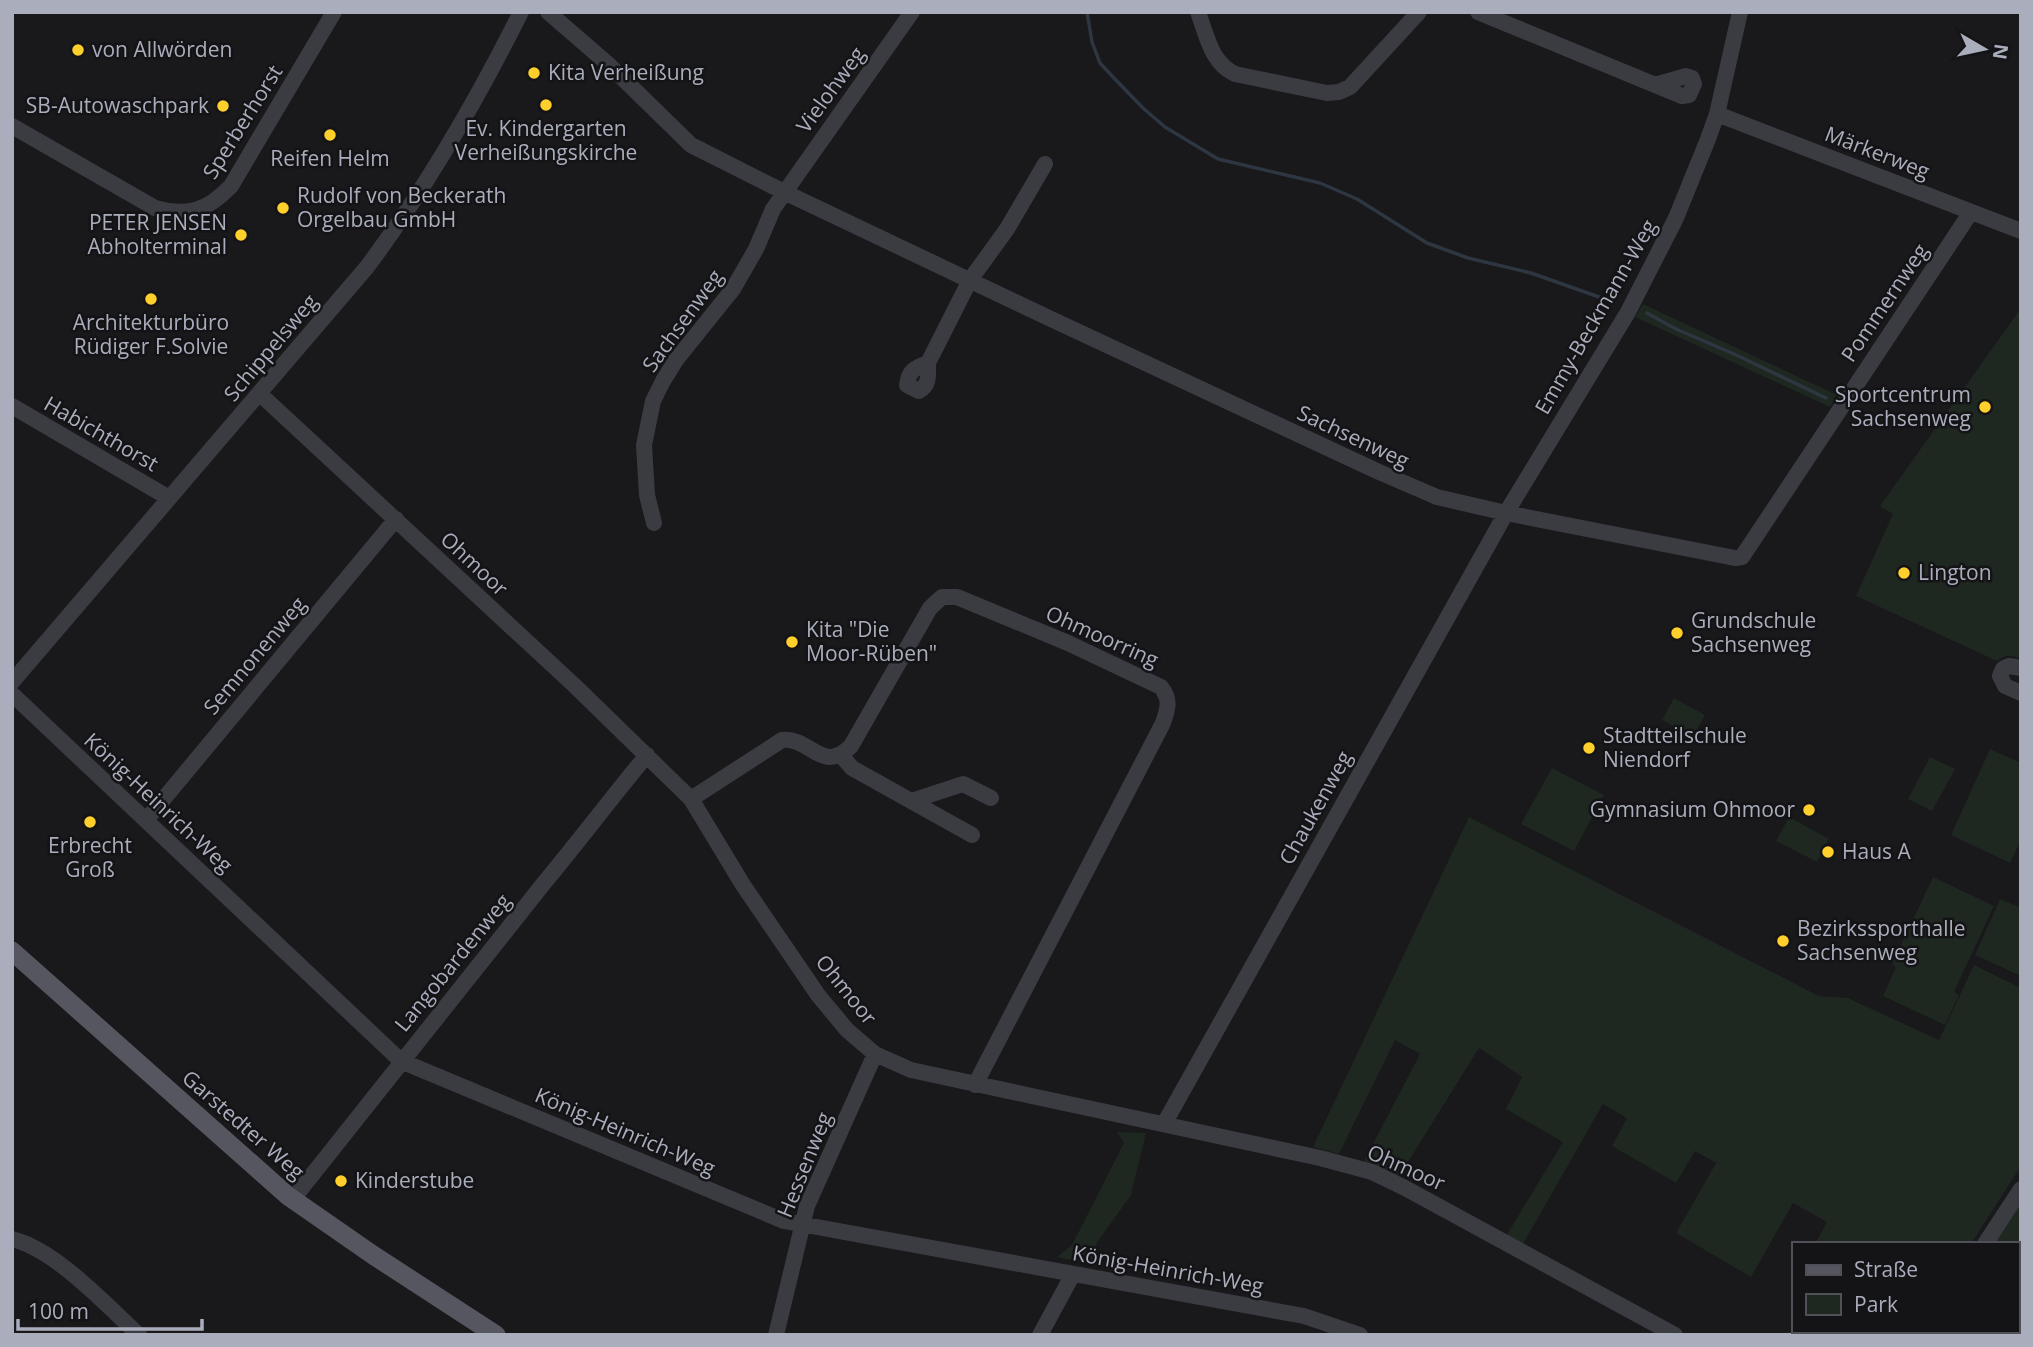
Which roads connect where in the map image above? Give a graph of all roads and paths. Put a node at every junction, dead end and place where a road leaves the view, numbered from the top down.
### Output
1 (334, 12) edge
2 (521, 12) edge
3 (548, 12) edge
4 (912, 12) edge
5 (1198, 12) edge
6 (1419, 12) edge
7 (1478, 12) edge
8 (1740, 12) edge
9 (1655, 85) dead end
10 (1717, 114) junction
11 (12, 126) edge
12 (1045, 164) dead end
13 (784, 192) junction
14 (1971, 212) junction
15 (2021, 231) edge
16 (970, 280) junction
17 (928, 363) dead end
18 (260, 394) junction
19 (12, 406) edge
20 (169, 498) junction
21 (1506, 513) junction
22 (396, 519) junction
23 (654, 523) dead end
24 (1742, 557) joint
25 (2021, 668) edge
26 (12, 682) edge
27 (2021, 693) edge
28 (12, 694) edge
29 (647, 755) junction
30 (842, 755) junction
31 (942, 791) junction
32 (991, 798) dead end
33 (691, 799) junction
34 (911, 801) junction
35 (938, 816) junction
36 (147, 819) junction
37 (972, 835) dead end
38 (12, 951) edge
39 (875, 1054) junction
40 (401, 1060) junction
41 (975, 1085) junction
42 (1164, 1124) junction
43 (2021, 1189) edge
44 (293, 1199) junction
45 (803, 1224) junction
46 (12, 1239) edge
47 (1986, 1242) edge
48 (1073, 1274) junction
49 (139, 1335) edge
50 (496, 1335) edge
51 (776, 1335) edge
52 (1040, 1335) edge
53 (1360, 1335) edge
54 (1675, 1335) edge

1 - 11 street, Sperberhorst
2 - 18 street, Schippelsweg
3 - 13 street, Sachsenweg
4 - 13 street, Vielohweg
5 - 6 street
7 - 9 street
8 - 10 street, Emmy-Beckmann-Weg
10 - 14 street, Märkerweg
10 - 21 street, Emmy-Beckmann-Weg
12 - 16 street
13 - 16 street, Sachsenweg
13 - 23 street, Sachsenweg
14 - 15 street, Märkerweg
14 - 24 street, Pommernweg
16 - 17 street
16 - 21 street, Sachsenweg
18 - 20 street, Schippelsweg
18 - 22 street, Ohmoor
19 - 20 street, Habichthorst
20 - 26 street, Schippelsweg
21 - 24 street, Sachsenweg
21 - 42 street, Chaukenweg
22 - 29 street, Ohmoor
22 - 36 street, Semnonenweg
25 - 27 street
28 - 36 street, König-Heinrich-Weg
29 - 33 street, Ohmoor
29 - 40 street, Langobardenweg
30 - 33 street
30 - 34 street
30 - 41 street, Ohmoorring
31 - 32 street
31 - 34 street
31 - 35 street
33 - 39 street, Ohmoor
34 - 35 street
35 - 37 street
36 - 40 street, König-Heinrich-Weg
38 - 44 main road, Garstedter Weg
39 - 41 street, Ohmoor
39 - 45 street, Hessenweg
40 - 44 street, Langobardenweg
40 - 45 street, König-Heinrich-Weg
41 - 42 street, Ohmoor
42 - 54 street, Ohmoor
43 - 47 street
44 - 50 main road, Garstedter Weg
45 - 48 street, König-Heinrich-Weg
45 - 51 street, Hessenweg
46 - 49 street
48 - 52 street
48 - 53 street, König-Heinrich-Weg

